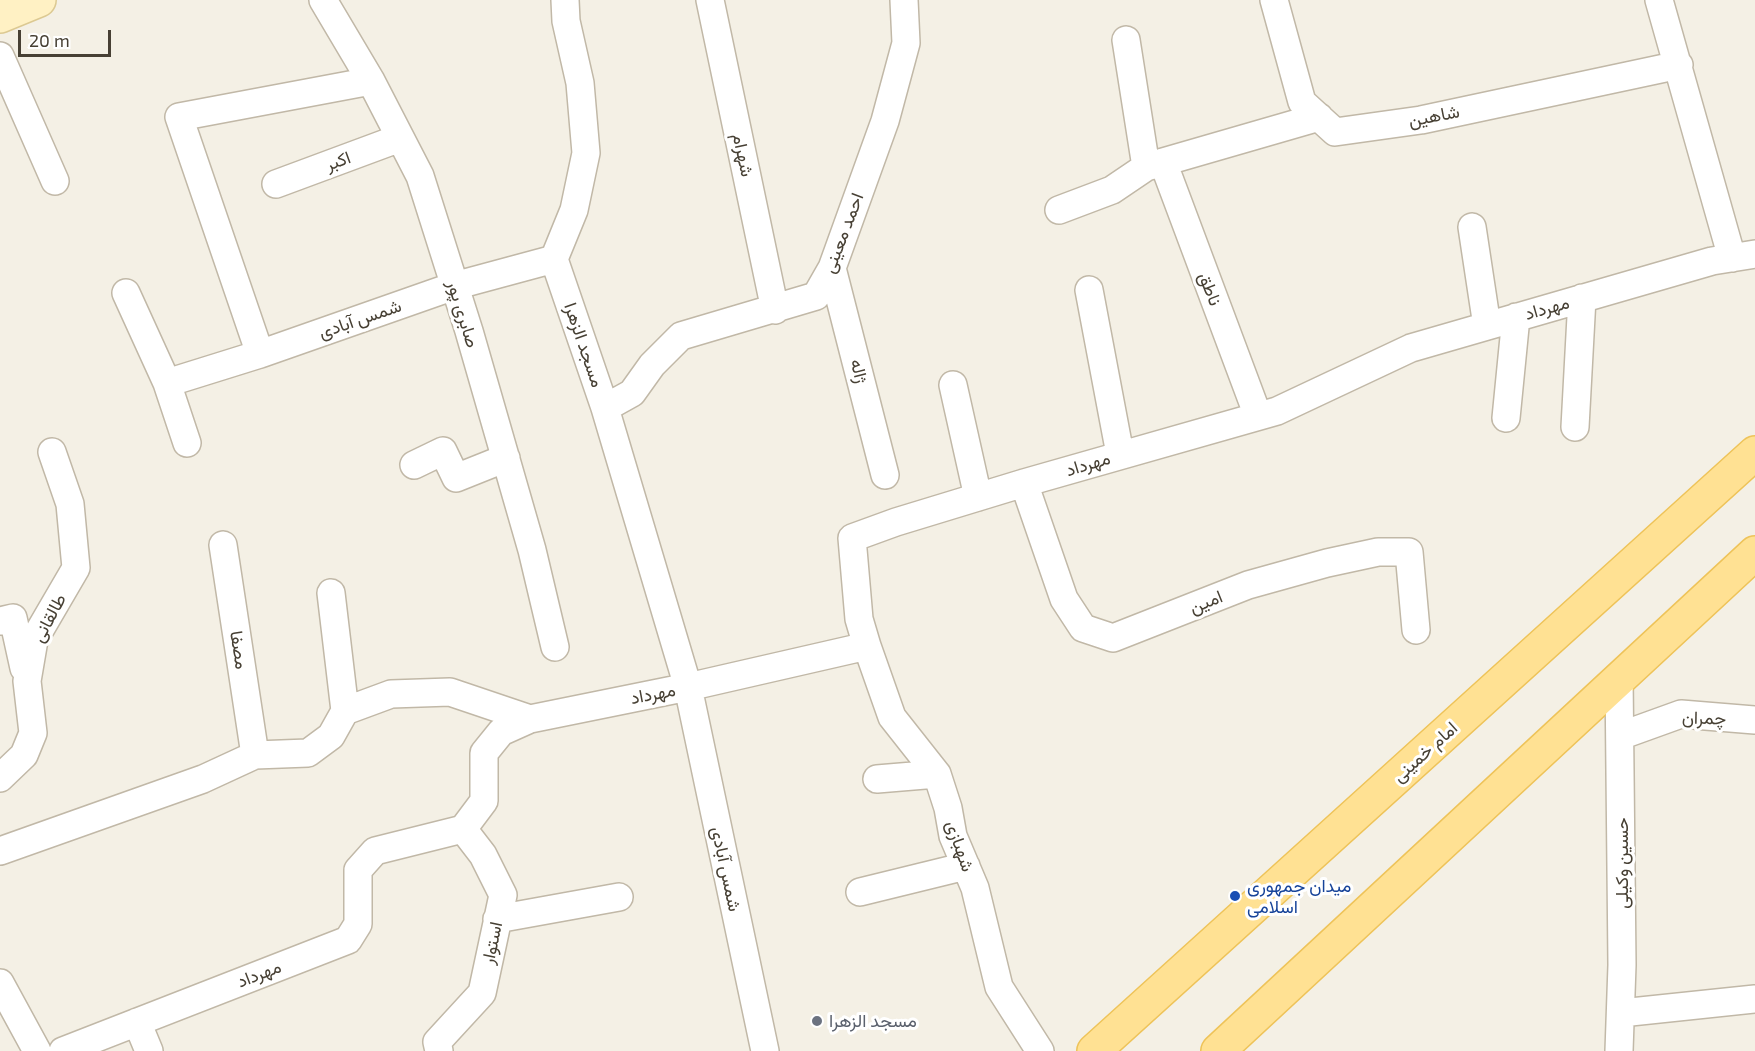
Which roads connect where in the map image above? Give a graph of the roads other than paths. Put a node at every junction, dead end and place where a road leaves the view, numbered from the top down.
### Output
1 (39, 0) edge
2 (323, 0) edge
3 (565, 0) edge
4 (710, 0) edge
5 (904, 0) edge
6 (1274, 0) edge
7 (1659, 0) edge
8 (0, 16) edge
9 (1126, 40) dead end
10 (0, 56) edge
11 (1679, 65) junction
12 (371, 81) junction
13 (1319, 117) junction
14 (400, 138) junction
15 (1154, 164) junction
16 (55, 181) dead end
17 (276, 184) dead end
18 (1059, 210) dead end
19 (1472, 227) dead end
20 (1743, 256) edge
21 (554, 259) junction
22 (832, 268) junction
23 (454, 286) junction
24 (1089, 290) dead end
25 (126, 293) dead end
26 (1582, 298) junction
27 (776, 310) junction
28 (1516, 317) junction
29 (1487, 326) junction
30 (260, 354) junction
31 (167, 383) junction
32 (953, 385) dead end
33 (605, 408) junction
34 (1258, 416) junction
35 (1506, 418) dead end
36 (1575, 427) dead end
37 (187, 443) dead end
38 (52, 452) dead end
39 (1755, 453) edge
40 (1120, 454) junction
41 (506, 458) junction
42 (414, 465) dead end
43 (885, 475) dead end
44 (1024, 483) junction
45 (978, 497) junction
46 (223, 545) dead end
47 (1755, 553) edge
48 (331, 593) dead end
49 (0, 621) edge
50 (1416, 630) dead end
51 (867, 646) junction
52 (555, 647) dead end
53 (1620, 676) junction
54 (27, 681) junction
55 (688, 687) junction
56 (345, 711) junction
57 (530, 719) junction
58 (1755, 720) edge
59 (1620, 735) junction
60 (255, 755) junction
61 (937, 774) junction
62 (0, 778) edge
63 (877, 779) dead end
64 (463, 829) junction
65 (0, 851) edge
66 (966, 866) junction
67 (860, 892) dead end
68 (619, 897) dead end
69 (497, 919) junction
70 (0, 983) edge
71 (1755, 999) edge
72 (1621, 1013) junction
73 (137, 1022) junction
74 (37, 1051) edge
75 (63, 1051) edge
76 (149, 1051) edge
77 (439, 1051) edge
78 (765, 1051) edge
79 (1040, 1051) edge
80 (1094, 1051) edge
81 (1218, 1051) edge
82 (1620, 1051) edge

1 - 8 street
2 - 12 street, صابری پور
3 - 21 street
4 - 27 street, شهرام
5 - 22 street, احمد معینی
6 - 13 street, شاهین
7 - 11 street
9 - 15 street, ناطق
10 - 16 street
11 - 13 street, شاهین
11 - 20 street
12 - 14 street, صابری پور
12 - 30 street
13 - 15 street
14 - 17 street, اکبر
14 - 23 street, صابری پور
15 - 18 street
15 - 34 street, ناطق
19 - 29 street
20 - 26 street, مهرداد
21 - 23 street, شمس آبادی
21 - 33 street, مسجد الزهرا
22 - 27 street, احمد معینی
22 - 43 street, ژاله
23 - 30 street, شمس آبادی
23 - 41 street, صابری پور
24 - 40 street
25 - 31 street
26 - 28 street, مهرداد
26 - 36 street
27 - 33 street, احمد معینی
28 - 29 street, مهرداد
28 - 35 street
29 - 34 street, مهرداد
30 - 31 street, شمس آبادی
31 - 37 street
32 - 45 street
33 - 55 street, مسجد الزهرا
34 - 40 street, مهرداد
38 - 54 street, طالقانی
39 - 80 main road, امام خمینی
40 - 44 street, مهرداد
41 - 42 street
41 - 52 street, صابری پور
44 - 45 street, مهرداد
44 - 50 street, امین
45 - 51 street, مهرداد
46 - 60 street, مصفا
47 - 53 main road
48 - 56 street
49 - 54 street
51 - 55 street, مهرداد
51 - 61 street, شهبازی
53 - 59 street, حسین وکیلی
53 - 81 main road
54 - 62 street, طالقانی
55 - 57 street, مهرداد
55 - 78 street, شمس آبادی
56 - 57 street
56 - 60 street
57 - 64 street, مهرداد
58 - 59 street, چمران
59 - 72 street, حسین وکیلی
60 - 65 street
61 - 63 street
61 - 66 street, شهبازی
64 - 69 street, استوار
64 - 73 street, مهرداد
66 - 67 street
66 - 79 street, شهبازی
68 - 69 street
69 - 77 street, استوار
70 - 74 street
71 - 72 street
72 - 82 street, حسین وکیلی
73 - 75 street, مهرداد
73 - 76 street

